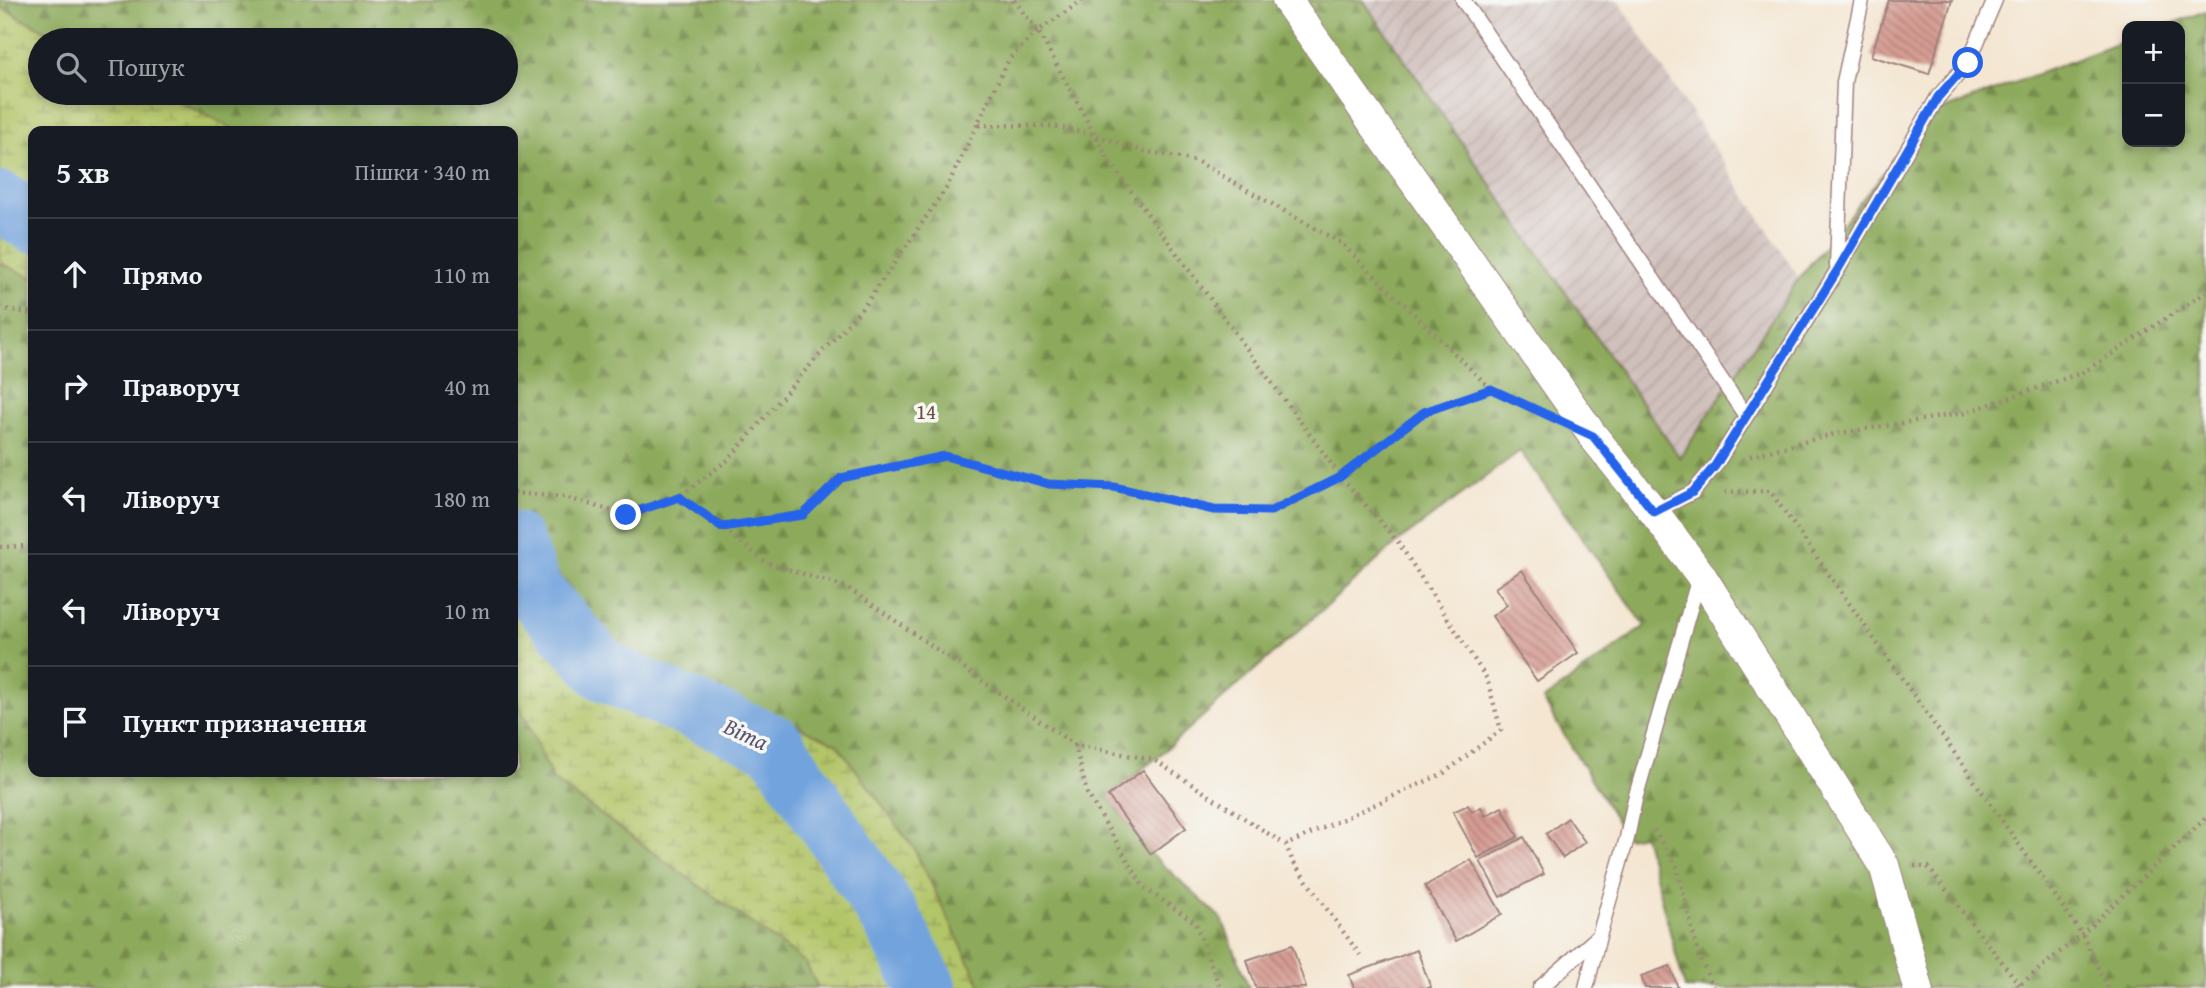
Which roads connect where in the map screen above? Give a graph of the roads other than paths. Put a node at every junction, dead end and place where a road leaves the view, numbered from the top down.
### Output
1 (1287, 0) edge
2 (1463, 0) edge
3 (1862, 0) edge
4 (1995, 0) edge
5 (1837, 271) junction
6 (1746, 416) junction
7 (1654, 512) junction
8 (1700, 574) junction
9 (1599, 936) junction
10 (1540, 988) edge
11 (1587, 988) edge
12 (1918, 988) edge

1 - 7 street
2 - 6 lane
3 - 5 lane
4 - 5 lane
5 - 6 lane
6 - 7 lane
7 - 8 street
8 - 9 lane
8 - 12 street
9 - 10 lane
9 - 11 lane

